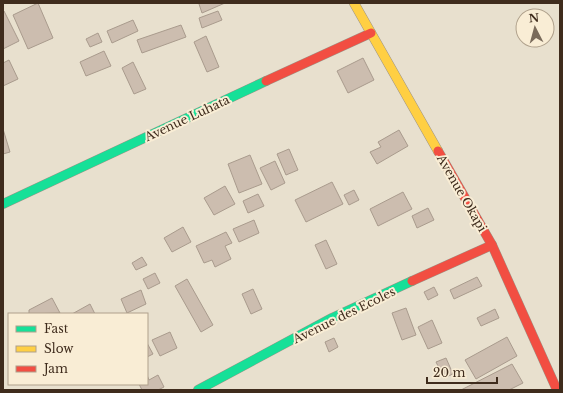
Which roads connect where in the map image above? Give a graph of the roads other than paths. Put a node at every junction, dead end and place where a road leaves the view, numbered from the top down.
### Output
1 (354, 3) edge
2 (371, 33) junction
3 (3, 204) edge
4 (492, 245) junction
5 (198, 390) edge
6 (557, 390) edge

1 - 2 street, Avenue Okapi
2 - 3 street, Avenue Luhata
2 - 4 street, Avenue Okapi
4 - 5 street, Avenue des Ecoles
4 - 6 street, Avenue Okapi

